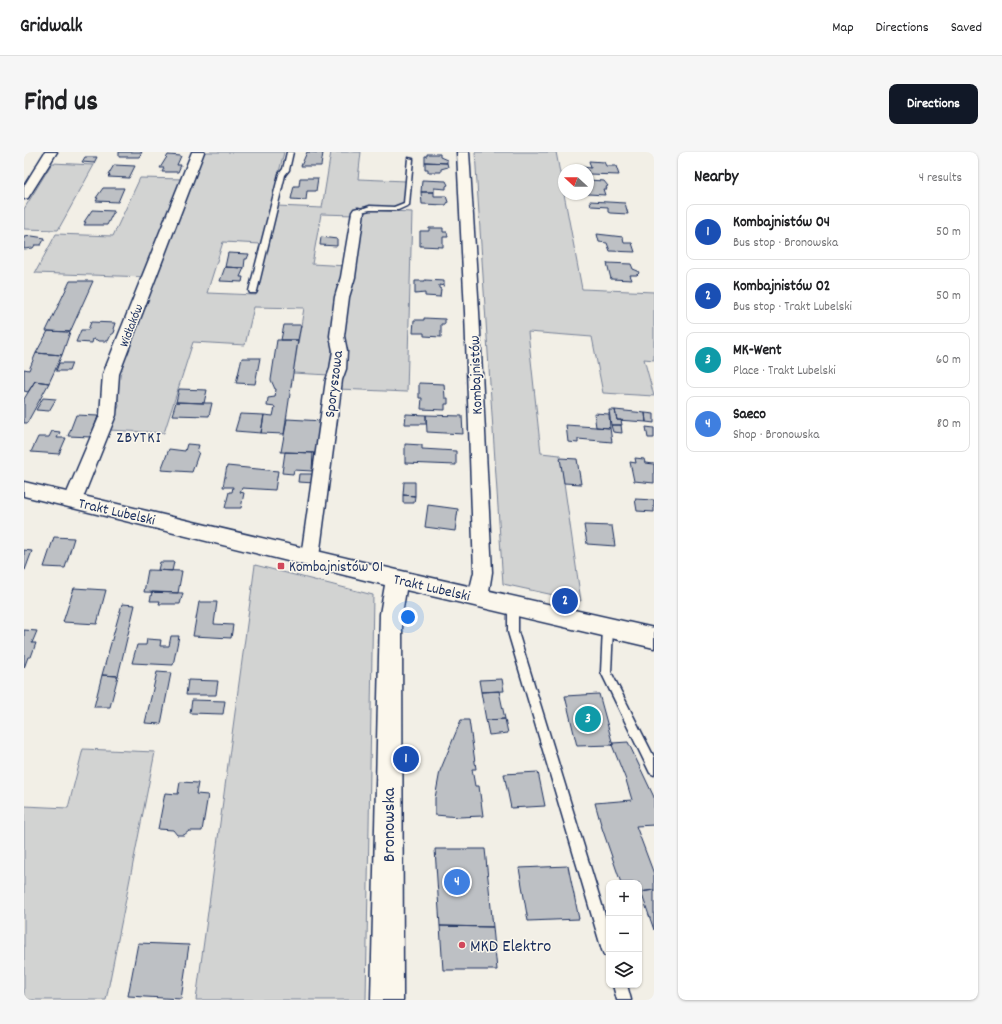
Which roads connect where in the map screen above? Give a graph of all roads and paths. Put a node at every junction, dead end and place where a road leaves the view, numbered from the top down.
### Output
1 (51, 152) edge
2 (198, 152) edge
3 (290, 152) edge
4 (463, 152) edge
5 (410, 159) dead end
6 (24, 195) edge
7 (358, 212) joint
8 (253, 291) dead end
9 (24, 489) edge
10 (73, 500) junction
11 (310, 557) junction
12 (397, 579) junction
13 (478, 597) junction
14 (513, 605) junction
15 (608, 628) junction
16 (654, 638) edge
17 (654, 769) edge
18 (606, 940) edge
19 (621, 988) edge
20 (387, 1000) edge
21 (624, 1000) edge

1 - 6 street
2 - 10 street, Widłaków
3 - 8 lane
4 - 13 street, Kombajnistów
5 - 7 lane
7 - 11 street, Sporyszowa
9 - 10 street, Trakt Lubelski
10 - 11 street, Trakt Lubelski
11 - 12 street, Trakt Lubelski
12 - 13 street, Trakt Lubelski
12 - 20 street, Bronowska
13 - 14 street, Trakt Lubelski
14 - 15 street, Trakt Lubelski
14 - 18 lane
15 - 16 street, Trakt Lubelski
15 - 17 lane
19 - 21 lane

